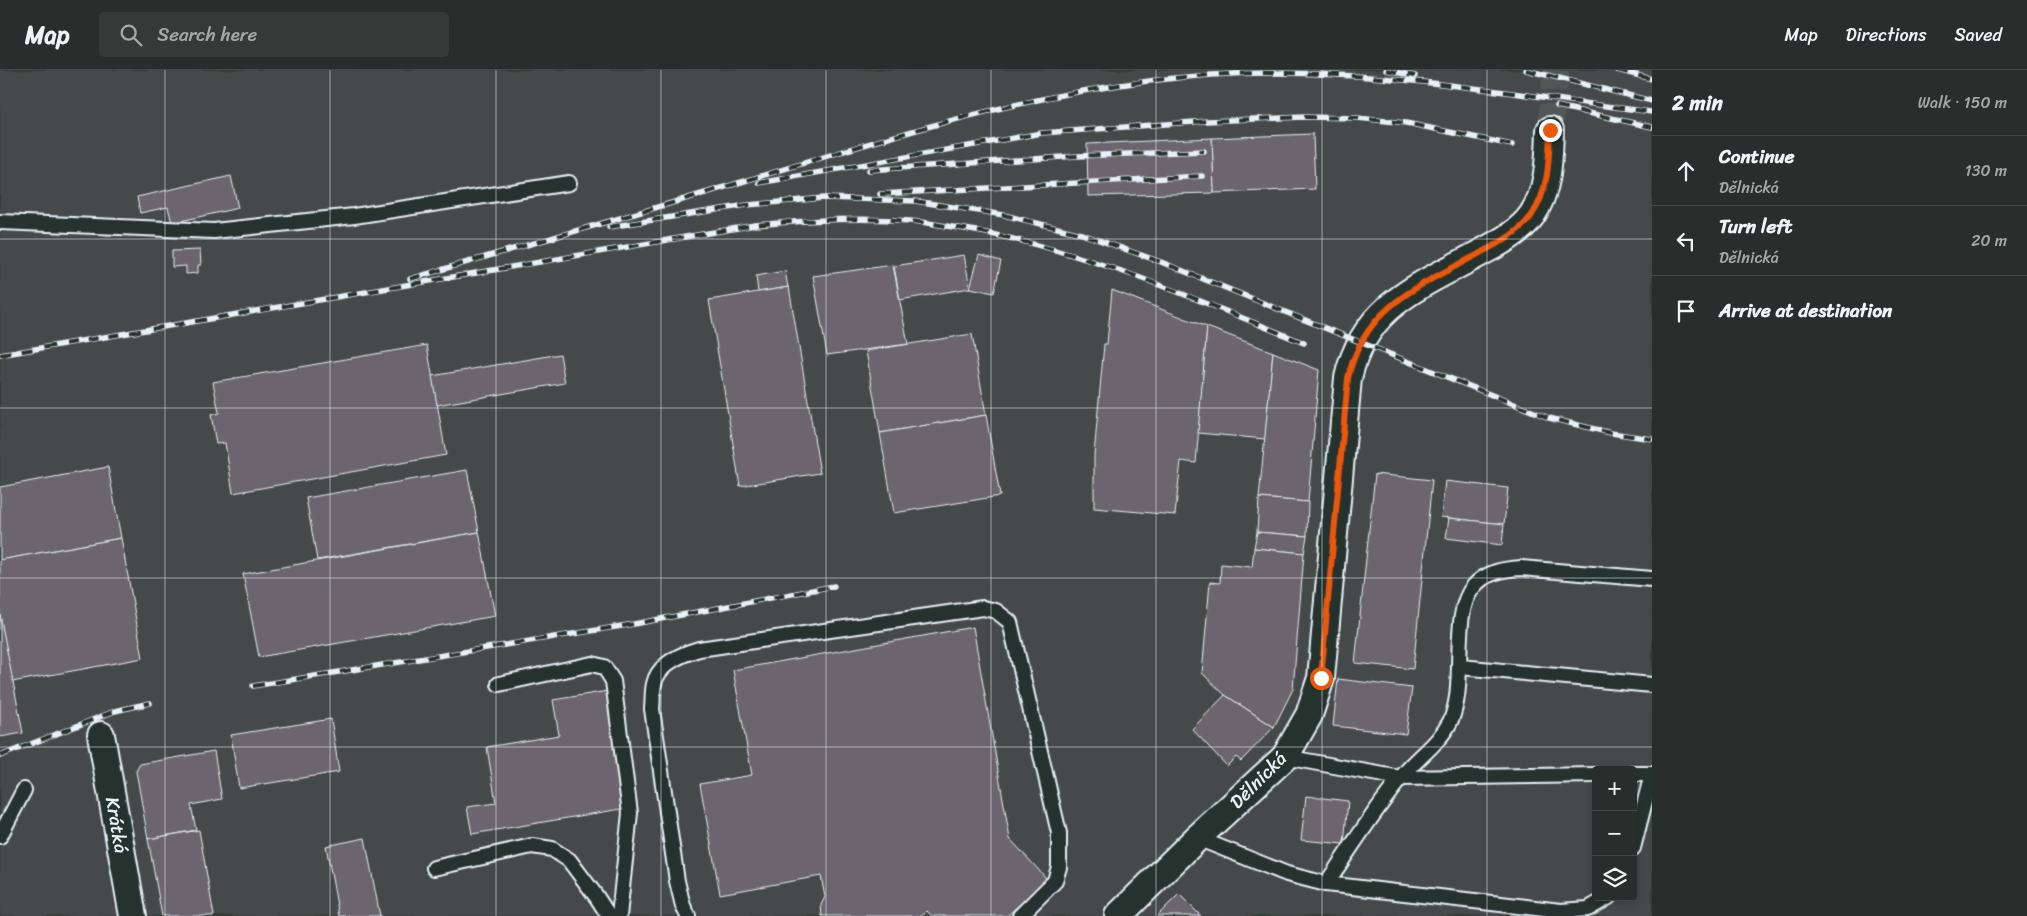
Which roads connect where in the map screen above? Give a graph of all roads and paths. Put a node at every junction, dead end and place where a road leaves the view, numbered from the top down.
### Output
1 (1550, 130) tunnel mouth
2 (569, 183) dead end
3 (0, 222) edge
4 (1652, 579) edge
5 (1461, 667) junction
6 (499, 684) dead end
7 (1652, 685) edge
8 (101, 735) dead end
9 (1285, 757) junction
10 (1592, 774) edge
11 (1637, 774) edge
12 (1652, 774) edge
13 (1400, 778) junction
14 (24, 790) dead end
15 (1637, 832) edge
16 (0, 836) edge
17 (1198, 838) junction
18 (434, 868) dead end
19 (1326, 884) junction
20 (1602, 901) edge
21 (133, 916) edge
22 (608, 916) edge
23 (619, 916) edge
24 (688, 916) edge
25 (1020, 916) edge
26 (1118, 916) edge

1 - 9 street, Dělnická
2 - 3 lane
4 - 5 lane
5 - 7 lane
5 - 13 lane
6 - 23 lane
8 - 21 street, Krátká
9 - 13 lane
9 - 17 street, Dělnická
10 - 13 lane
11 - 12 lane
12 - 15 lane
13 - 19 lane
14 - 16 lane
17 - 19 lane
17 - 26 street, Dělnická
18 - 22 lane
19 - 20 lane
24 - 25 lane

